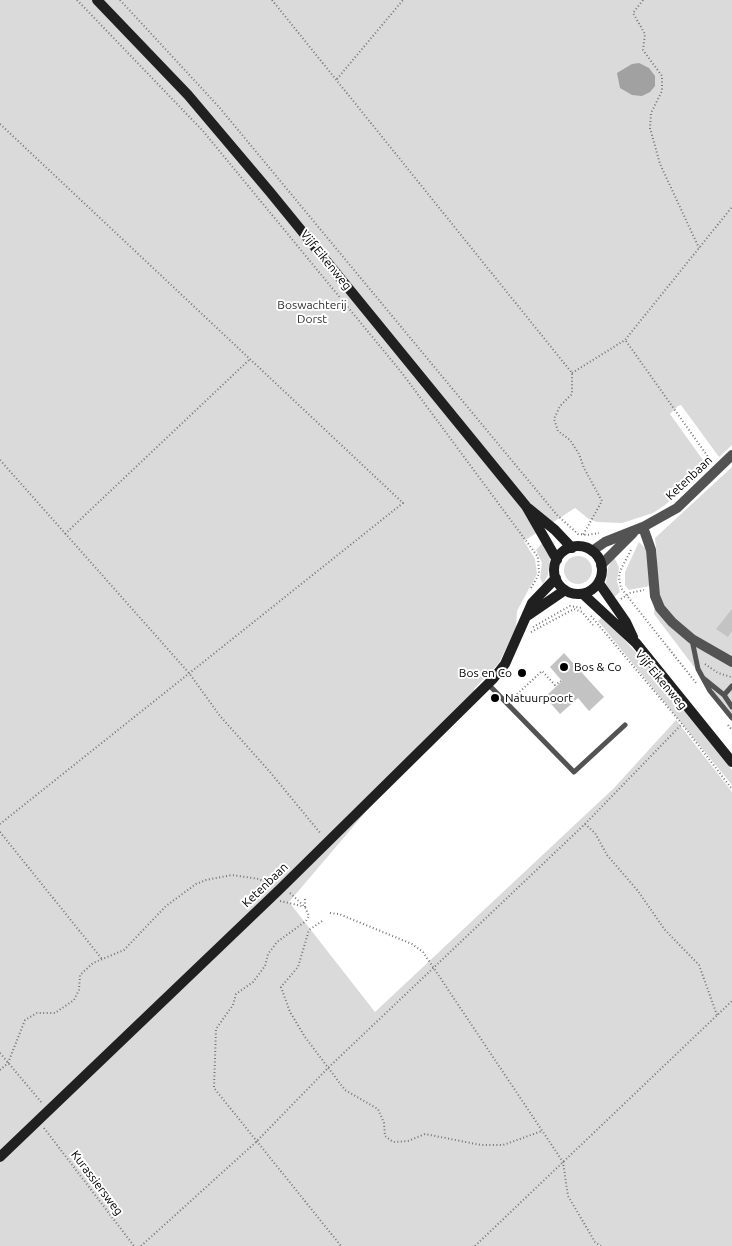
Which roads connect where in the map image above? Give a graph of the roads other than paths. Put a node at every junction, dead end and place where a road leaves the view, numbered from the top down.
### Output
1 (97, 0) edge
2 (732, 455) edge
3 (526, 506) junction
4 (640, 529) junction
5 (572, 548) junction
6 (592, 551) junction
7 (557, 560) junction
8 (601, 565) junction
9 (556, 578) junction
10 (599, 583) junction
11 (565, 590) junction
12 (583, 594) junction
13 (527, 616) junction
14 (692, 639) junction
15 (636, 643) junction
16 (732, 662) edge
17 (703, 678) junction
18 (488, 684) junction
19 (732, 686) edge
20 (724, 695) junction
21 (732, 707) edge
22 (732, 718) edge
23 (625, 725) dead end
24 (732, 762) edge
25 (0, 1157) edge

1 - 3 main road, Vijf Eikenweg
2 - 4 street, Ketenbaan
3 - 5 main road, Vijf Eikenweg
3 - 7 main road, Vijf Eikenweg
4 - 6 street, Ketenbaan
4 - 8 street, Ketenbaan
4 - 14 street
5 - 6 main road
5 - 7 main road
6 - 8 main road
7 - 9 main road
8 - 10 main road
9 - 11 main road
9 - 13 main road, Ketenbaan
10 - 12 main road
10 - 15 main road, Vijf Eikenweg
11 - 12 main road
11 - 13 main road
12 - 15 main road, Vijf Eikenweg
13 - 18 main road, Ketenbaan
14 - 16 street
14 - 17 lane
15 - 24 main road, Vijf Eikenweg
17 - 20 lane
17 - 22 lane
18 - 23 lane
18 - 25 main road, Ketenbaan
19 - 20 lane
20 - 21 lane

